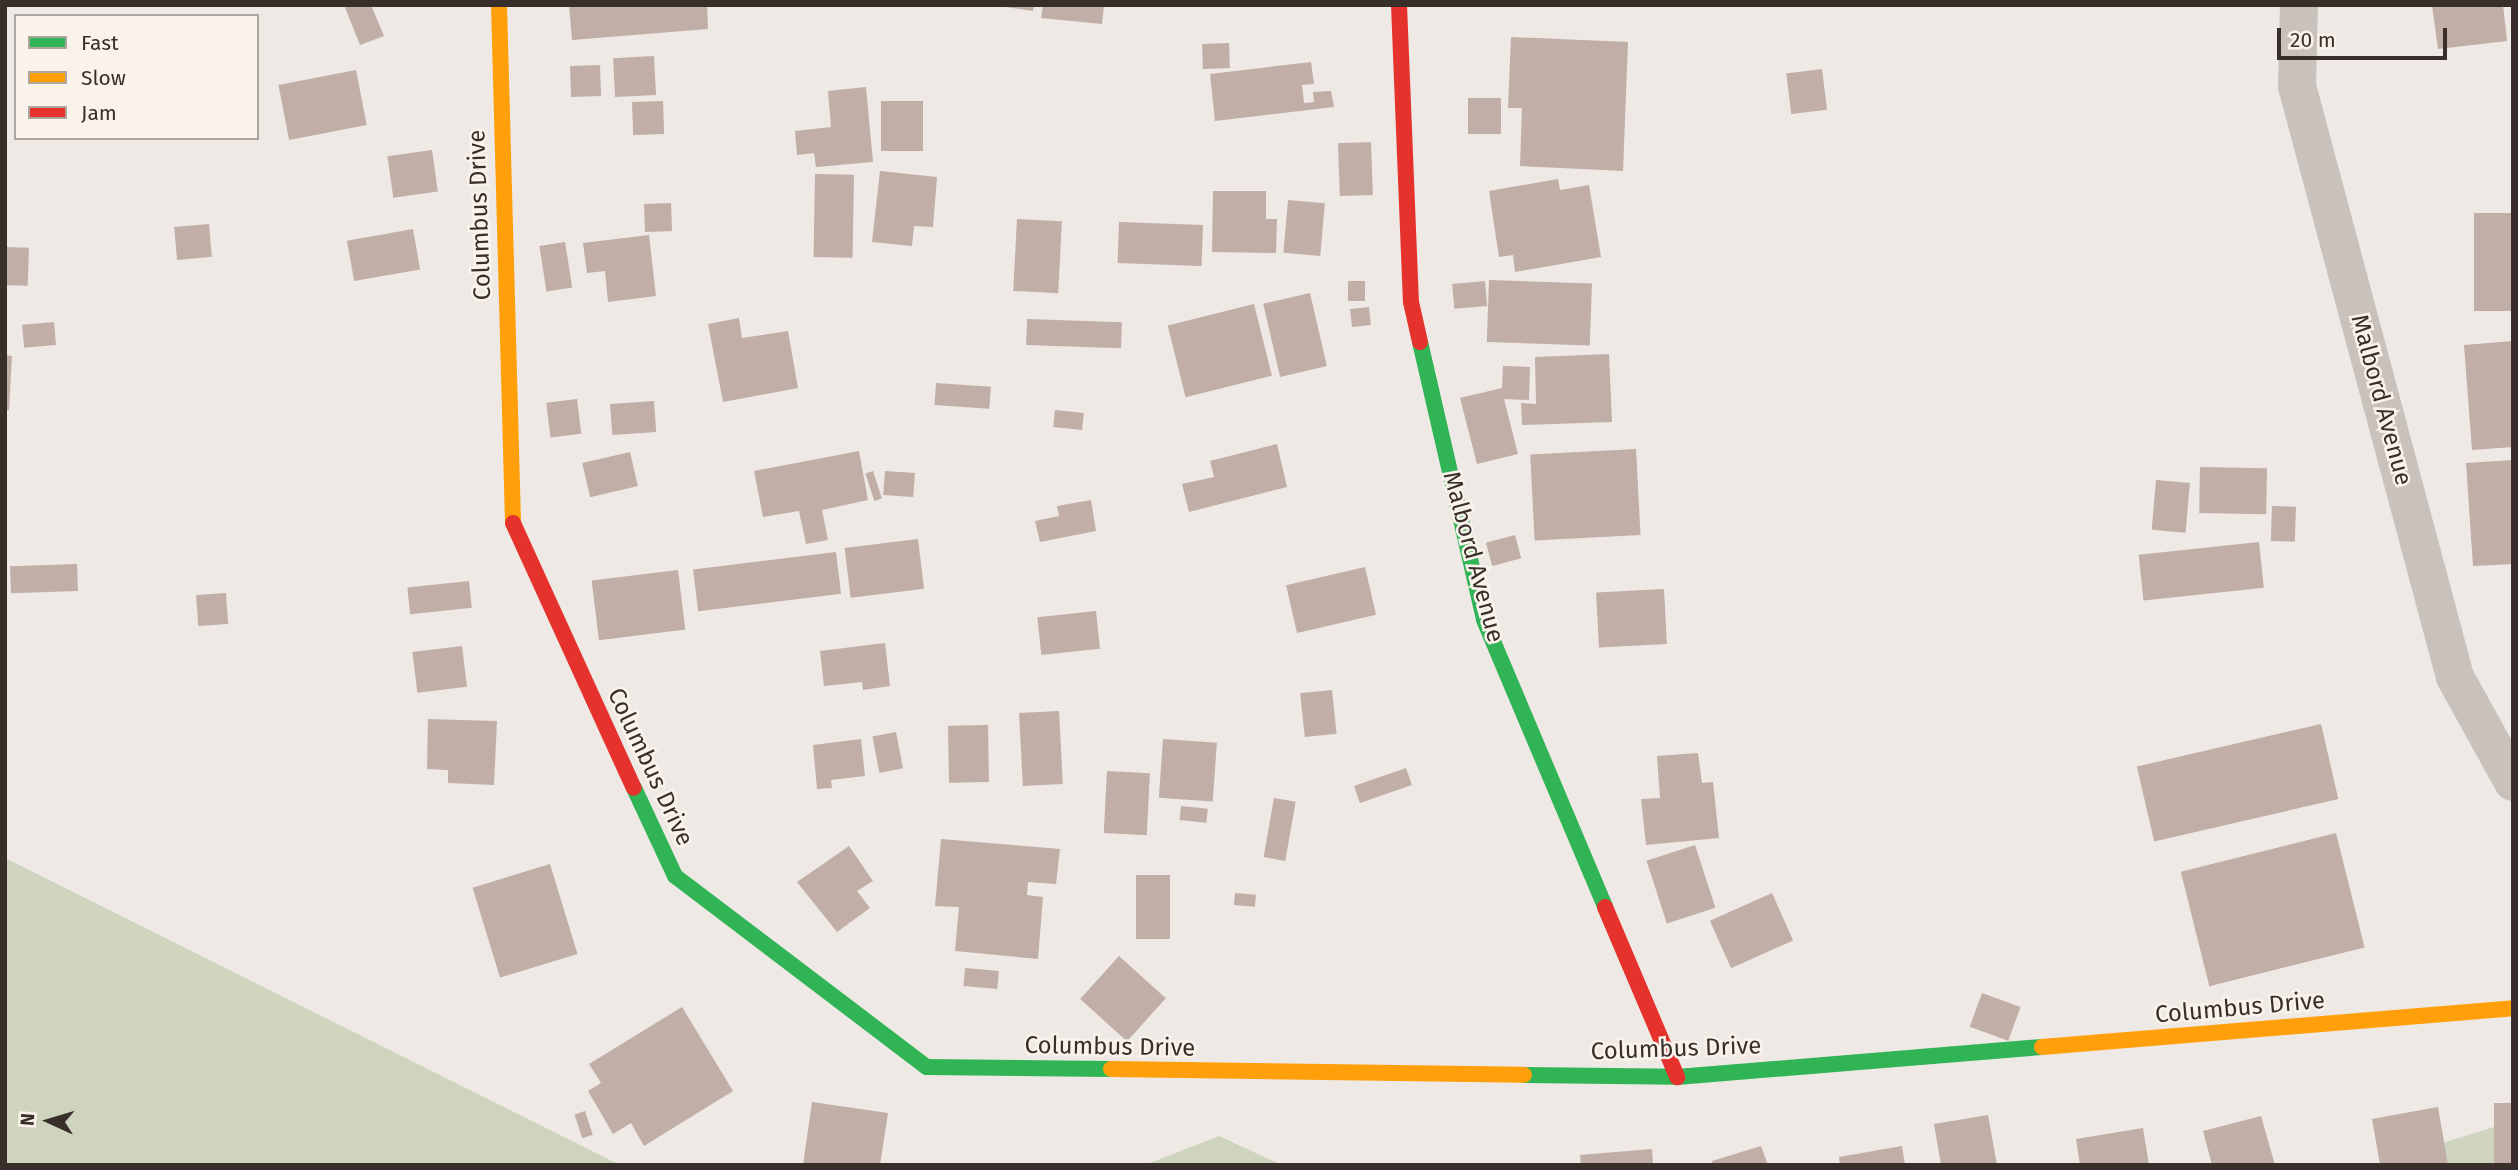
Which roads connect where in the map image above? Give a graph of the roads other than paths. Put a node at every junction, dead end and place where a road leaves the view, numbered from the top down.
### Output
1 (499, 5) edge
2 (1399, 5) edge
3 (2299, 5) edge
4 (2513, 782) edge
5 (2513, 1008) edge
6 (1677, 1077) junction

1 - 6 street, Columbus Drive
2 - 6 street, Malbord Avenue
3 - 4 street, Malbord Avenue
5 - 6 street, Columbus Drive

